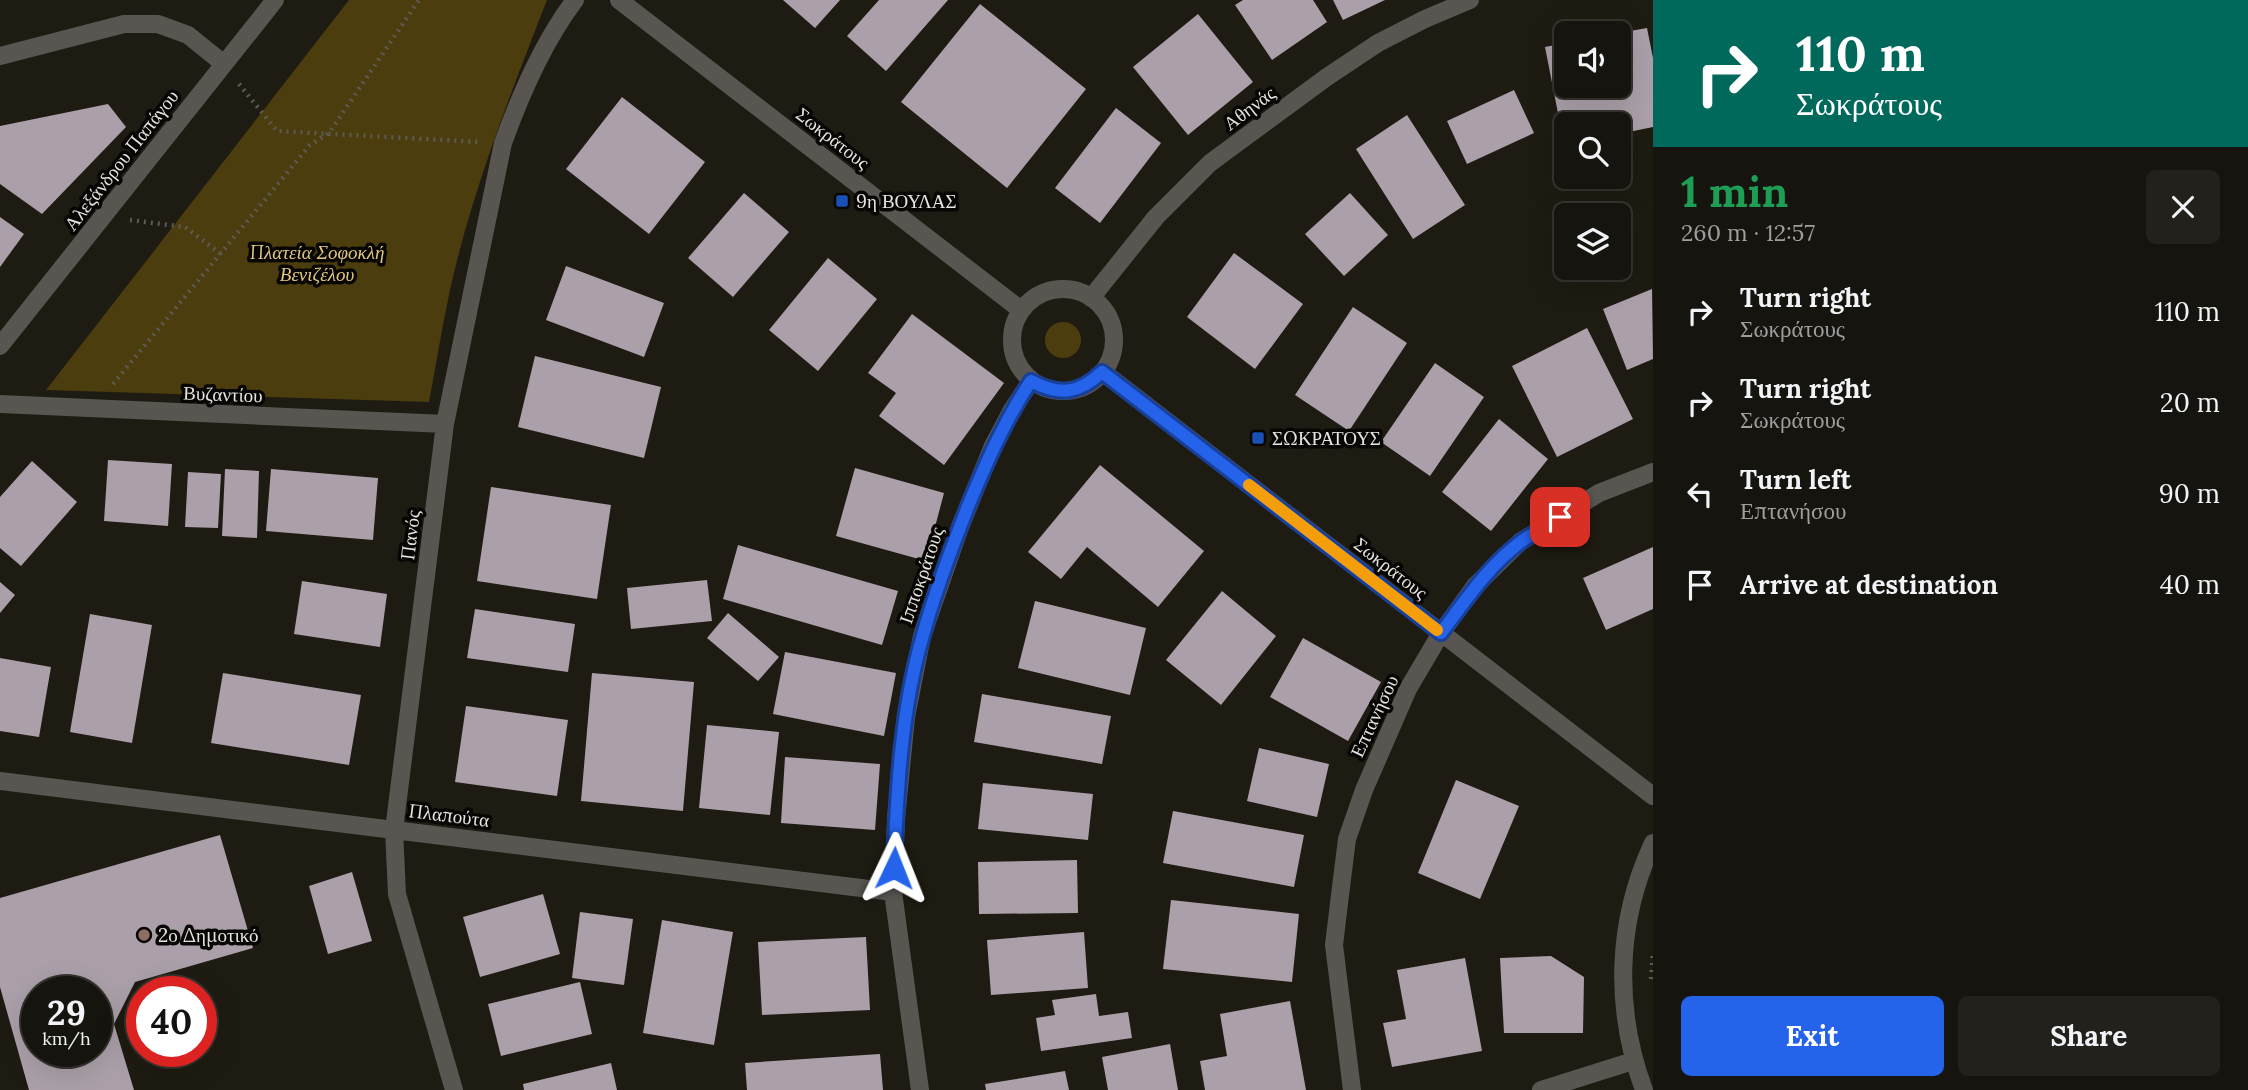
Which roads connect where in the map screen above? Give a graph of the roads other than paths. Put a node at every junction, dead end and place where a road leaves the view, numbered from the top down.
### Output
1 (275, 0) edge
2 (575, 0) edge
3 (618, 0) edge
4 (1470, 0) edge
5 (0, 56) edge
6 (224, 64) junction
7 (1091, 298) junction
8 (1021, 310) junction
9 (0, 346) edge
10 (1102, 372) junction
11 (1031, 381) junction
12 (0, 404) edge
13 (445, 424) junction
14 (1653, 472) edge
15 (1441, 633) junction
16 (0, 781) edge
17 (1653, 796) edge
18 (394, 830) junction
19 (1653, 843) edge
20 (893, 892) junction
21 (1633, 1061) junction
22 (454, 1090) edge
23 (920, 1090) edge
24 (1352, 1090) edge
25 (1541, 1090) edge
26 (1644, 1090) edge

1 - 6 street, Αλεξάνδρου Παπάγου
2 - 13 street, Πανός
3 - 8 street, Σωκράτους
4 - 7 street, Αθηνάς
5 - 6 street
6 - 9 street, Αλεξάνδρου Παπάγου
7 - 8 street
7 - 10 street
8 - 11 street
10 - 11 street
10 - 15 street, Σωκράτους
11 - 20 street, Ιπποκράτους
12 - 13 street, Βυζαντίου
13 - 18 street, Πανός
14 - 15 street, Επτανήσου
15 - 17 street, Σωκράτους
15 - 24 street, Επτανήσου
16 - 18 street, Πλαπούτα
18 - 20 street, Πλαπούτα
18 - 22 street, Πανός
19 - 21 street
20 - 23 street, Ιπποκράτους
21 - 25 street
21 - 26 street

